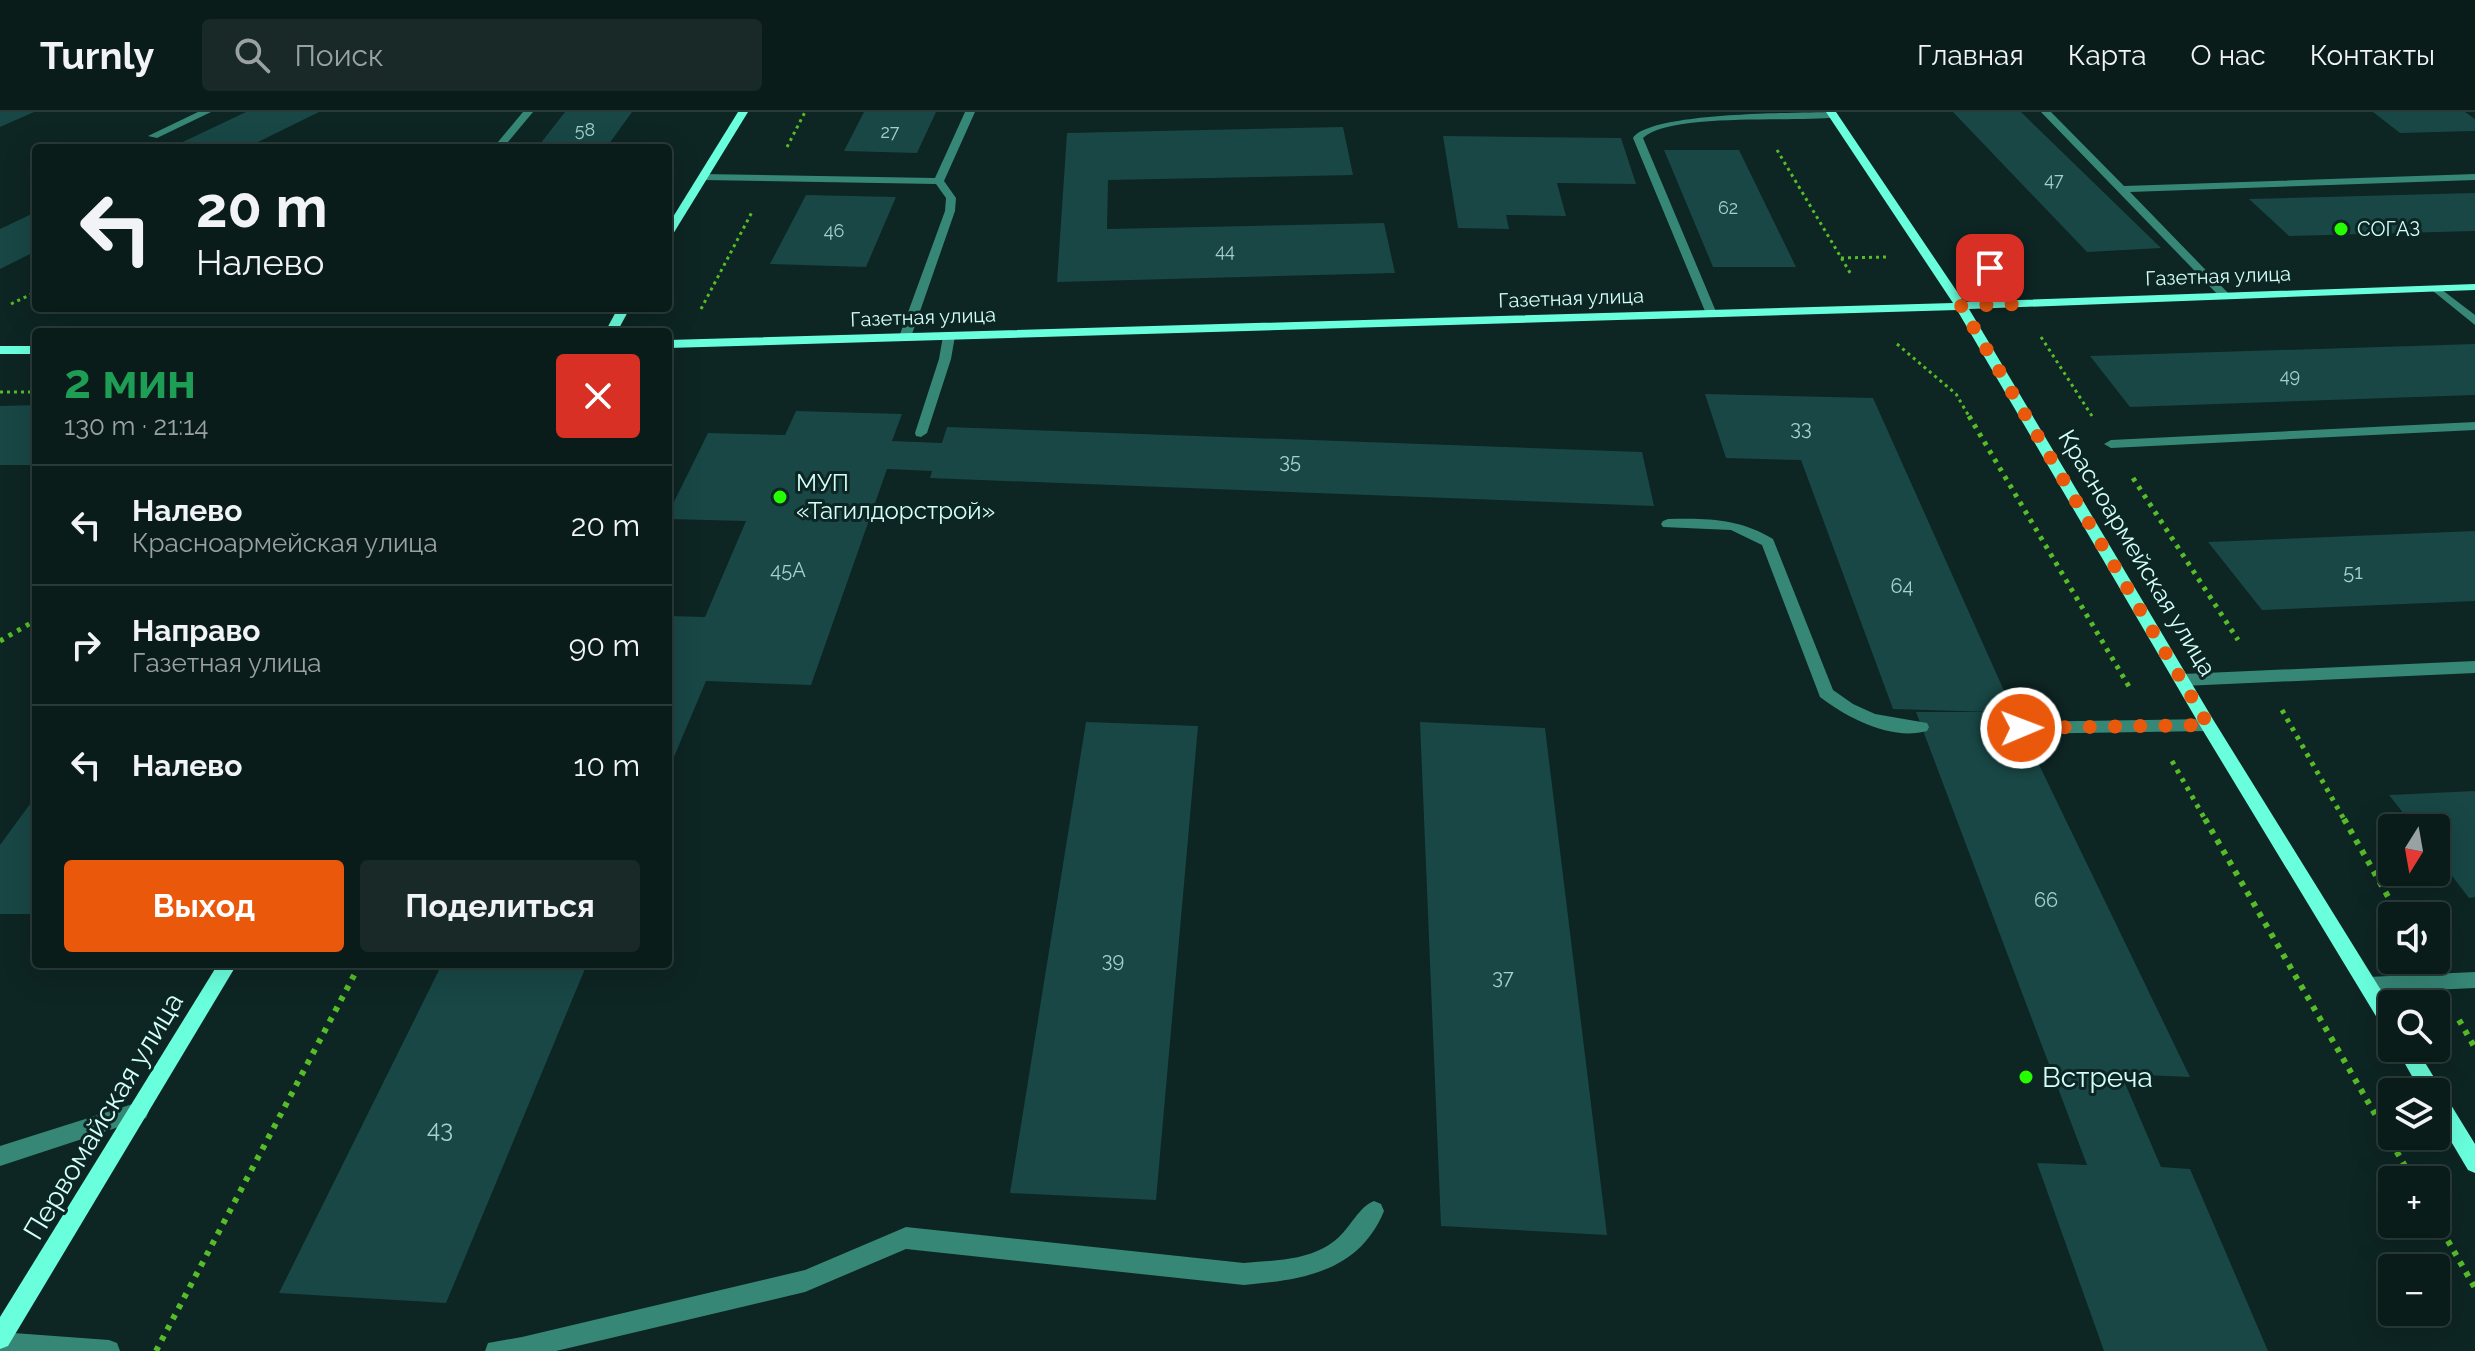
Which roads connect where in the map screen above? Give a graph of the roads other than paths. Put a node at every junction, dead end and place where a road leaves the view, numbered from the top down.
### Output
1 (206, 112) edge
2 (528, 112) edge
3 (743, 112) edge
4 (970, 112) edge
5 (2046, 112) edge
6 (1832, 114) edge
7 (153, 136) dead end
8 (501, 144) edge
9 (703, 177) junction
10 (2475, 177) edge
11 (939, 181) junction
12 (2120, 189) junction
13 (672, 225) edge
14 (2475, 287) edge
15 (2437, 289) junction
16 (2225, 296) junction
17 (1961, 306) junction
18 (1711, 314) junction
19 (2475, 321) edge
20 (949, 336) junction
21 (905, 337) junction
22 (672, 344) edge
23 (0, 350) edge
24 (32, 350) edge
25 (2475, 426) edge
26 (921, 433) dead end
27 (2111, 444) road end
28 (1668, 524) dead end
29 (2475, 667) edge
30 (2183, 680) junction
31 (2208, 725) junction
32 (1921, 727) dead end
33 (2021, 728) dead end
34 (226, 968) edge
35 (2475, 980) edge
36 (2368, 985) junction
37 (2378, 1002) edge
38 (139, 1111) junction
39 (2450, 1121) edge
40 (0, 1156) edge
41 (2475, 1163) edge
42 (1374, 1211) dead end
43 (0, 1340) edge
44 (109, 1351) edge
45 (496, 1351) edge

1 - 7 lane
2 - 8 lane
3 - 9 street
4 - 11 lane
5 - 12 lane
6 - 17 street, Красноармейская улица
6 - 18 lane
9 - 11 lane
9 - 13 street
10 - 12 lane
11 - 21 lane
12 - 16 lane
14 - 15 street, Газетная улица
15 - 16 street, Газетная улица
15 - 19 lane
16 - 17 street, Газетная улица
17 - 18 street, Газетная улица
17 - 30 street, Красноармейская улица
18 - 20 street, Газетная улица
20 - 21 street, Газетная улица
20 - 26 lane
21 - 22 street, Газетная улица
23 - 24 street
25 - 27 lane
28 - 32 lane
29 - 30 lane
30 - 31 street, Красноармейская улица
31 - 33 lane
31 - 36 street, Красноармейская улица
34 - 38 street, Первомайская улица
35 - 36 lane
36 - 37 street, Красноармейская улица
38 - 40 lane
38 - 43 street, Первомайская улица
39 - 41 street
42 - 45 lane
43 - 44 lane

